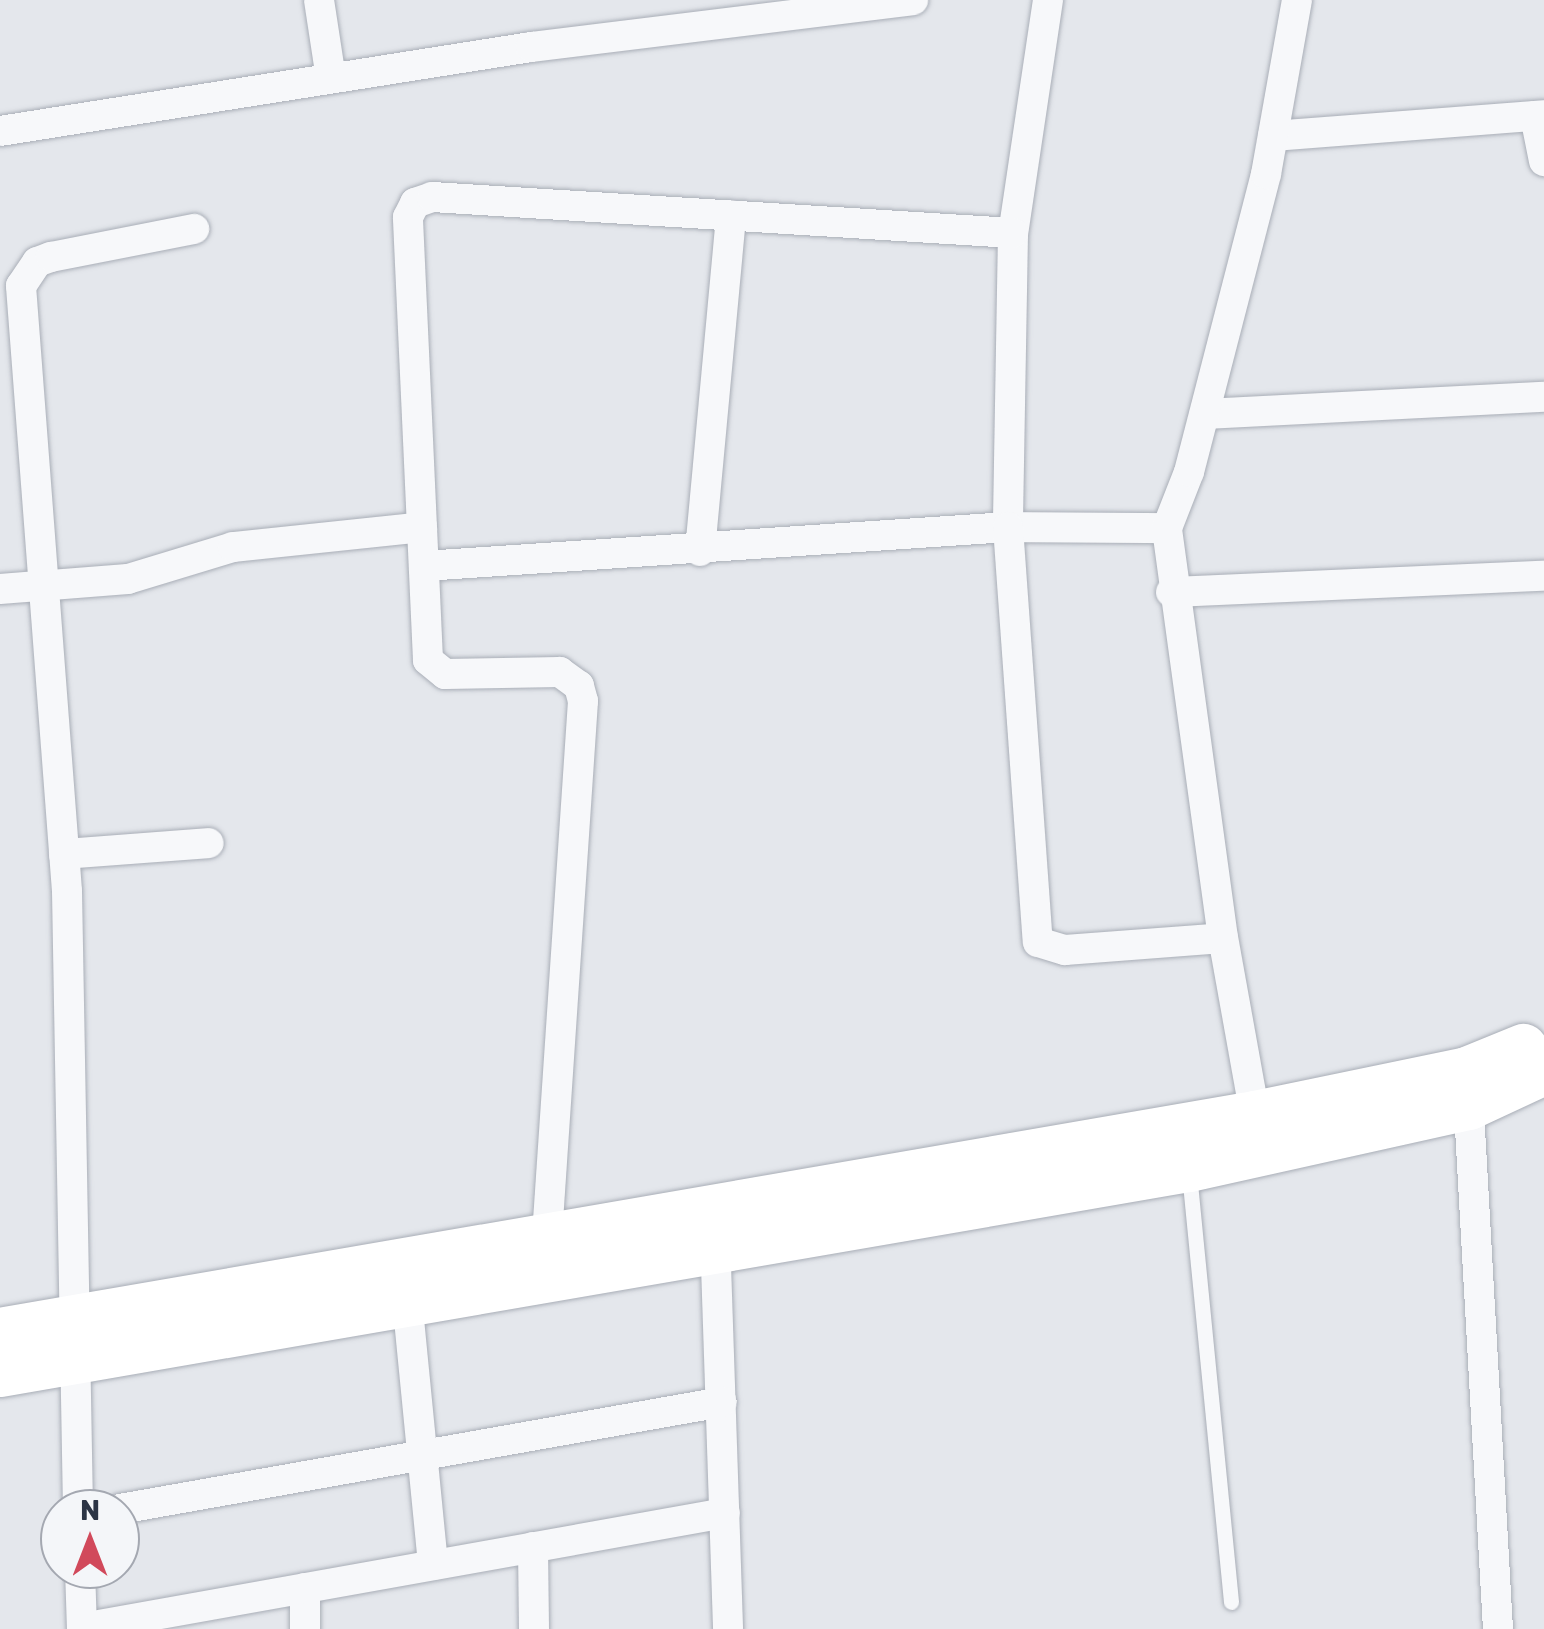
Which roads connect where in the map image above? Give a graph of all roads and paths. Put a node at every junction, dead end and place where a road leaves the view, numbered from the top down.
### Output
1 (319, 0) edge
2 (913, 0) edge
3 (1048, 0) edge
4 (1299, 0) edge
5 (331, 78) junction
6 (1539, 116) edge
7 (0, 131) edge
8 (1272, 136) junction
9 (1544, 161) edge
10 (732, 215) junction
11 (194, 228) dead end
12 (1013, 232) junction
13 (1544, 397) edge
14 (1205, 414) junction
15 (422, 527) junction
16 (1008, 527) junction
17 (1166, 528) junction
18 (700, 551) junction
19 (424, 566) junction
20 (1544, 576) edge
21 (42, 586) junction
22 (0, 589) edge
23 (1171, 592) junction
24 (210, 843) dead end
25 (64, 854) junction
26 (1223, 938) junction
27 (1544, 1039) edge
28 (1544, 1071) edge
29 (1468, 1088) junction
30 (1255, 1115) junction
31 (1188, 1168) junction
32 (714, 1229) junction
33 (546, 1236) junction
34 (407, 1298) junction
35 (0, 1332) edge
36 (74, 1341) junction
37 (0, 1372) edge
38 (722, 1402) junction
39 (420, 1455) junction
40 (78, 1489) edge
41 (140, 1505) edge
42 (725, 1512) junction
43 (533, 1547) junction
44 (433, 1565) junction
45 (305, 1588) junction
46 (81, 1589) edge
47 (1230, 1602) dead end
48 (82, 1629) edge
49 (305, 1629) edge
50 (534, 1629) edge
51 (728, 1629) edge
52 (1498, 1629) edge

1 - 5 street
2 - 5 street
3 - 12 street
4 - 8 street
5 - 7 street
6 - 8 street
6 - 9 street
8 - 14 street
10 - 12 street
10 - 15 street
10 - 18 street
11 - 21 street
12 - 16 street
13 - 14 street
14 - 17 street
15 - 19 street
15 - 21 street
16 - 17 street
16 - 18 street
16 - 26 street
17 - 23 street
18 - 19 street
19 - 33 street
20 - 23 street
21 - 22 street
21 - 25 street
23 - 26 street
24 - 25 street
25 - 36 street
26 - 30 street
27 - 29 main road
28 - 29 main road
29 - 30 main road
29 - 31 main road
29 - 52 street
30 - 32 main road
31 - 32 main road
31 - 47 lane
32 - 33 main road
32 - 34 main road
32 - 38 street
33 - 36 main road
34 - 36 main road
34 - 39 street
35 - 36 main road
36 - 37 main road
36 - 40 street
38 - 39 street
38 - 42 street
39 - 41 street
39 - 44 street
42 - 43 street
42 - 51 street
43 - 44 street
43 - 50 street
44 - 45 street
45 - 48 street
45 - 49 street
46 - 48 street

